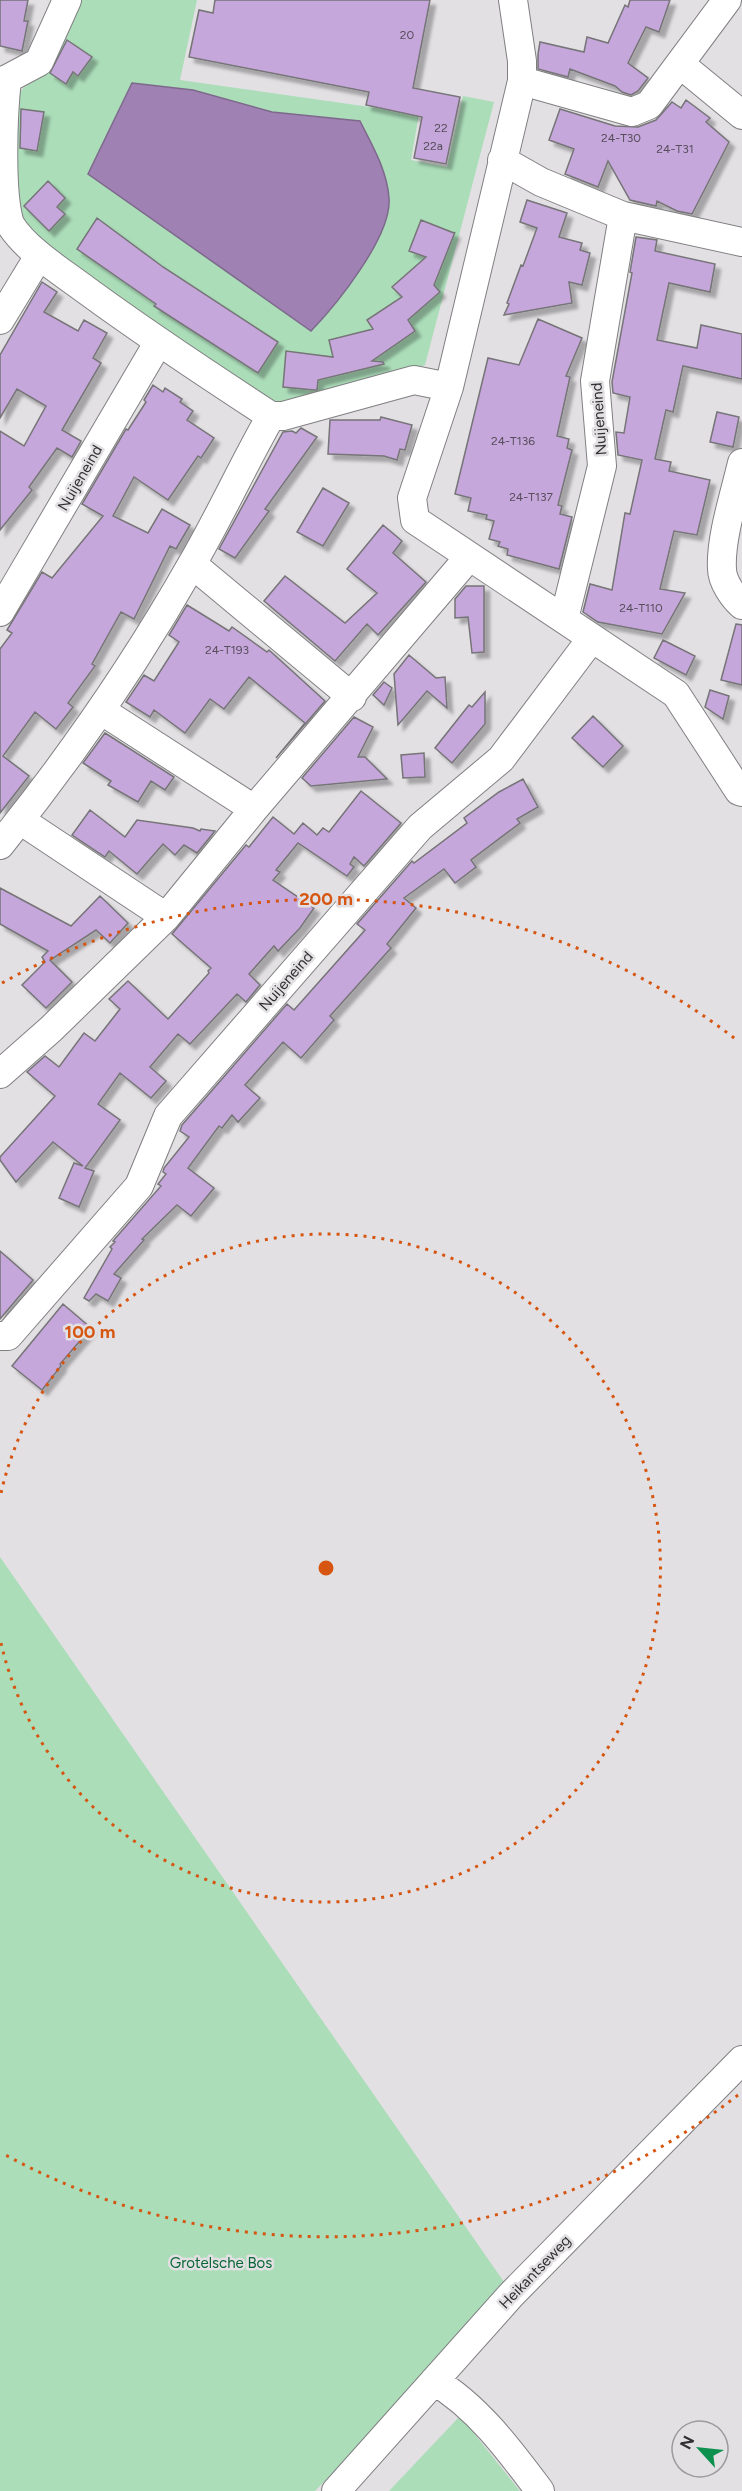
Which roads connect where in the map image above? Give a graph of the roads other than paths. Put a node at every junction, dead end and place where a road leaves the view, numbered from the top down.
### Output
1 (67, 0) edge
2 (513, 0) edge
3 (728, 0) edge
4 (680, 64) junction
5 (3, 76) edge
6 (522, 81) junction
7 (742, 115) edge
8 (502, 160) junction
9 (623, 216) junction
10 (742, 242) edge
11 (39, 256) junction
12 (0, 320) edge
13 (158, 342) junction
14 (449, 387) junction
15 (272, 416) junction
16 (742, 463) edge
17 (469, 557) junction
18 (192, 564) junction
19 (742, 605) edge
20 (0, 612) edge
21 (564, 619) junction
22 (592, 638) junction
23 (351, 697) junction
24 (102, 711) junction
25 (735, 782) edge
26 (254, 809) junction
27 (20, 820) junction
28 (0, 845) edge
29 (166, 917) junction
30 (0, 1074) edge
31 (0, 1336) edge
32 (742, 2060) edge
33 (434, 2381) junction
34 (336, 2491) edge
35 (540, 2491) edge

1 - 5 street
2 - 6 street
3 - 4 street
4 - 6 street
4 - 7 street
5 - 11 street
6 - 8 street
8 - 9 street
8 - 14 street
9 - 10 street
9 - 21 street, Nuijeneind
11 - 12 street
11 - 13 street
13 - 15 street
13 - 20 street, Nuijeneind
14 - 15 street
14 - 17 street
15 - 18 street
16 - 19 street
17 - 21 street
17 - 23 street
18 - 23 street
18 - 24 street
21 - 22 street
22 - 25 street
22 - 31 street, Nuijeneind
23 - 26 street
24 - 26 street
24 - 27 street
26 - 29 street
27 - 28 street
27 - 29 street
29 - 30 street
32 - 33 street, Heikantseweg
33 - 34 street, Heikantseweg
33 - 35 street

